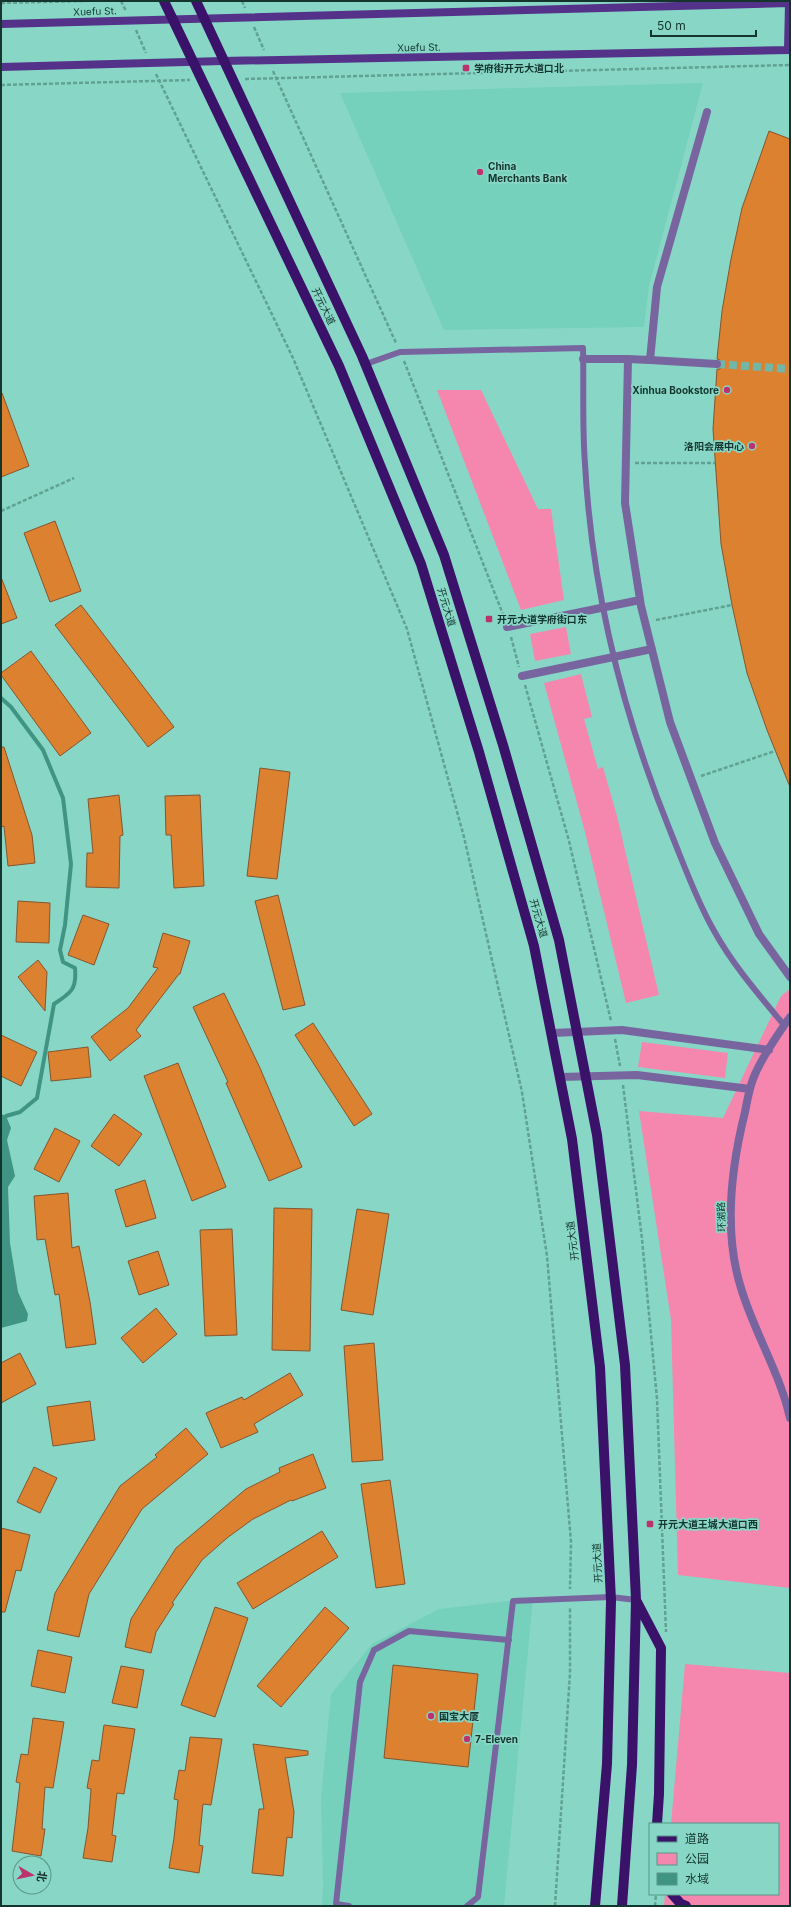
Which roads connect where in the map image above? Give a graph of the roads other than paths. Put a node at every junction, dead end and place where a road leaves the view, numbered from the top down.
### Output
1 (164, 1) edge
2 (196, 1) edge
3 (790, 3) edge
4 (205, 18) junction
5 (173, 19) junction
6 (1, 24) edge
7 (789, 50) edge
8 (223, 61) junction
9 (193, 62) junction
10 (1, 68) edge
11 (707, 112) dead end
12 (583, 359) junction
13 (628, 359) junction
14 (650, 360) junction
15 (366, 364) junction
16 (717, 364) tunnel mouth
17 (640, 600) junction
18 (603, 608) junction
19 (508, 627) dead end
20 (652, 649) junction
21 (614, 657) junction
22 (522, 676) dead end
23 (790, 977) edge
24 (790, 1017) edge
25 (784, 1025) junction
26 (577, 1032) junction
27 (552, 1034) junction
28 (769, 1050) junction
29 (586, 1076) junction
30 (560, 1077) junction
31 (750, 1089) junction
32 (790, 1418) edge
33 (611, 1597) junction
34 (636, 1600) junction
35 (509, 1640) junction
36 (657, 1823) edge
37 (673, 1895) edge
38 (349, 1906) edge
39 (467, 1906) edge
40 (595, 1906) edge
41 (622, 1906) edge
42 (686, 1906) edge

1 - 5 main road, 开元大道
2 - 4 main road, 开元大道
3 - 4 main road, Xuefu St.
3 - 7 main road
4 - 5 main road, Xuefu St.
4 - 8 main road, 开元大道
5 - 6 main road, Xuefu St.
5 - 9 main road, 开元大道
7 - 8 main road, Xuefu St.
8 - 9 main road, Xuefu St.
8 - 15 main road, 开元大道
9 - 10 main road, Xuefu St.
9 - 27 main road, 开元大道
11 - 14 street
12 - 13 street
12 - 15 lane
12 - 18 lane
13 - 14 street
13 - 17 street
14 - 16 street
15 - 26 main road, 开元大道
17 - 18 street
17 - 20 street
18 - 19 street
18 - 21 lane
20 - 21 street
20 - 23 street
21 - 22 street
21 - 25 lane
24 - 25 street, 环湖路
25 - 28 street, 环湖路
26 - 27 street
26 - 28 street
26 - 29 main road, 开元大道
27 - 30 main road, 开元大道
28 - 31 street, 环湖路
29 - 30 street
29 - 31 street
29 - 34 main road, 开元大道
30 - 33 main road, 开元大道
31 - 32 street, 环湖路
33 - 34 lane
33 - 35 lane
33 - 40 main road, 开元大道
34 - 36 main road
34 - 41 main road, 开元大道
35 - 38 lane
35 - 39 lane
37 - 42 main road

